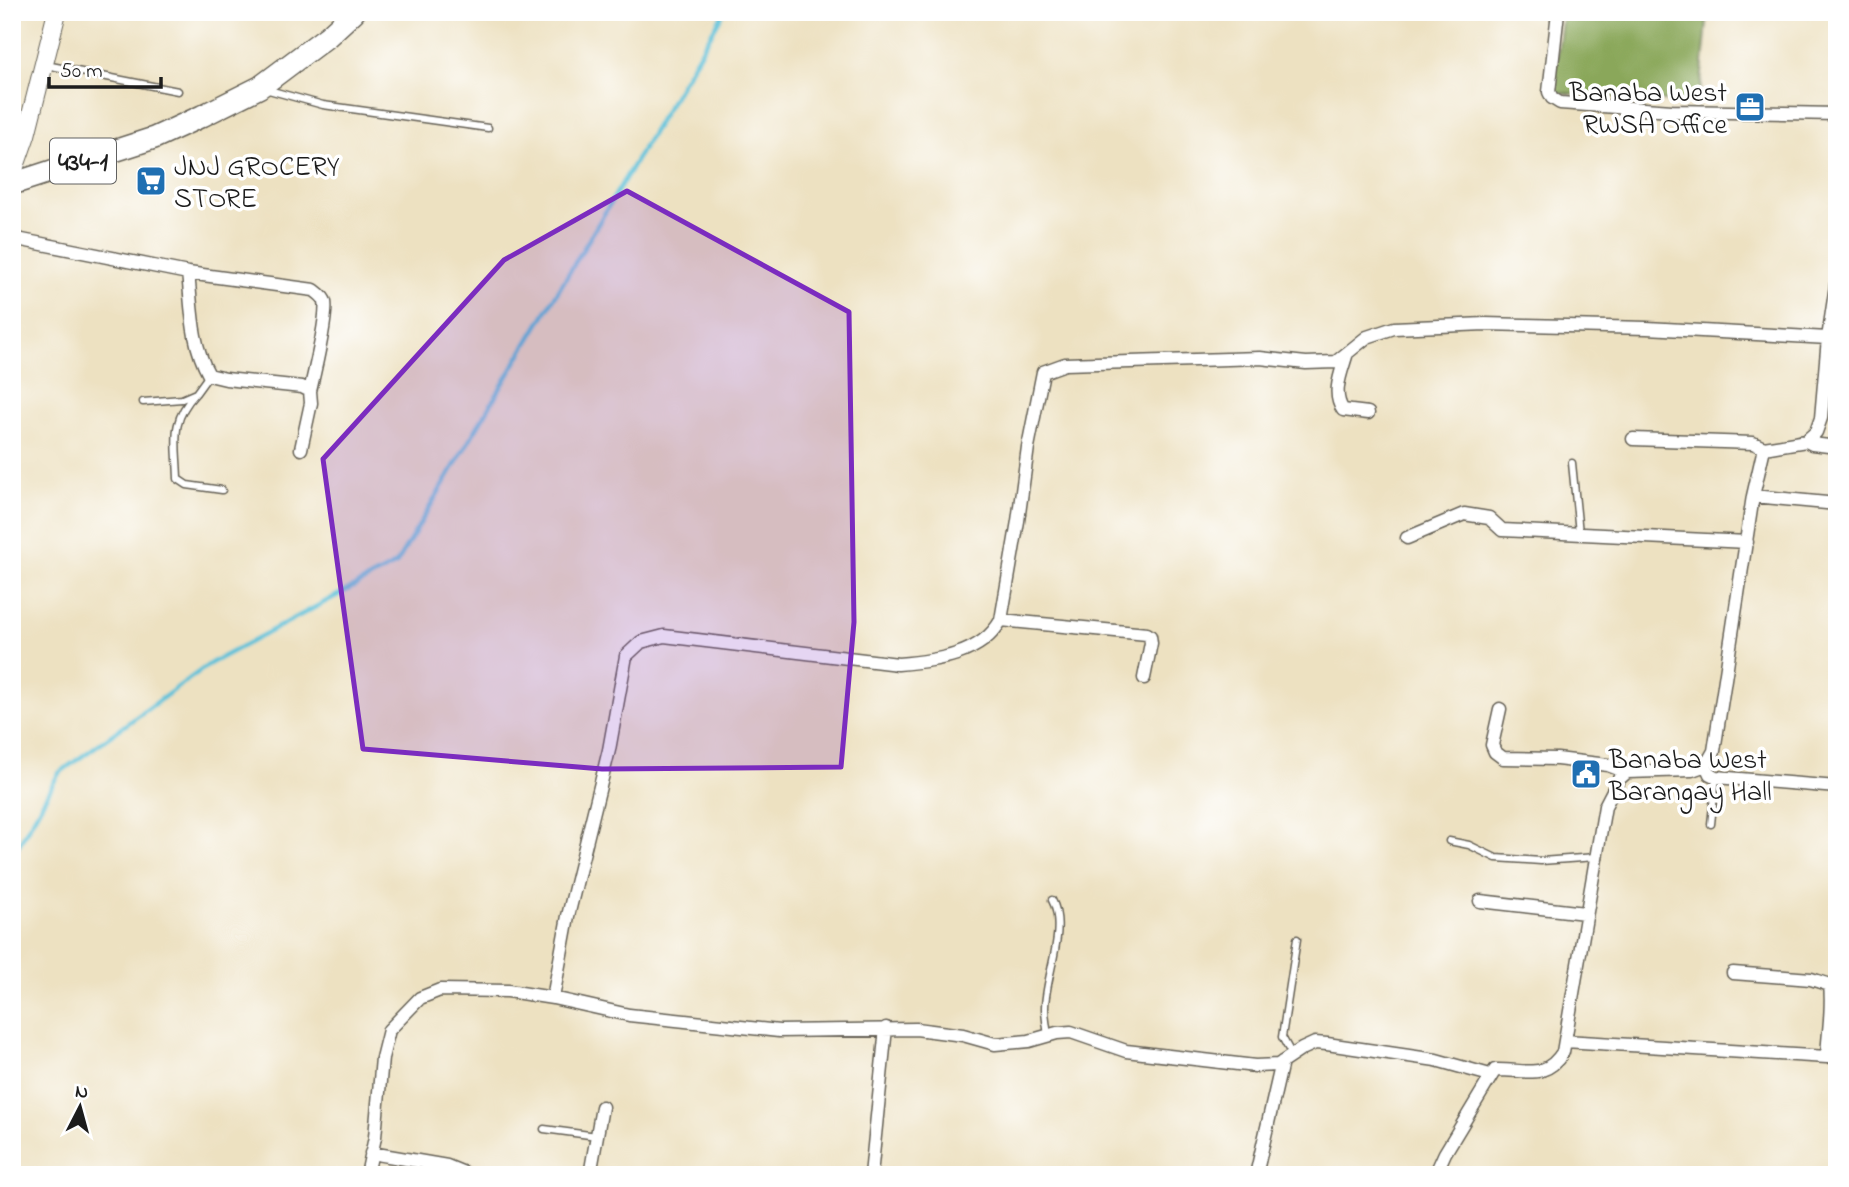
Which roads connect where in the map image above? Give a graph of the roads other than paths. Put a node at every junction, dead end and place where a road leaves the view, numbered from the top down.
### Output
1 (57, 12) edge
2 (354, 12) edge
3 (1558, 12) edge
4 (44, 65) junction
5 (260, 87) junction
6 (178, 91) dead end
7 (1837, 114) edge
8 (488, 128) dead end
9 (12, 175) edge
10 (12, 184) edge
11 (12, 238) edge
12 (188, 273) junction
13 (1837, 279) edge
14 (1828, 338) junction
15 (1347, 352) junction
16 (209, 375) junction
17 (310, 391) junction
18 (196, 393) junction
19 (143, 402) dead end
20 (1368, 413) dead end
21 (1633, 439) dead end
22 (1806, 440) junction
23 (1837, 447) edge
24 (1764, 448) junction
25 (301, 449) dead end
26 (1572, 463) dead end
27 (222, 490) dead end
28 (1753, 496) junction
29 (1837, 504) edge
30 (1579, 533) junction
31 (1407, 538) dead end
32 (1747, 542) junction
33 (1001, 620) junction
34 (1144, 678) dead end
35 (1500, 709) dead end
36 (1706, 765) junction
37 (1627, 772) junction
38 (1716, 777) junction
39 (1837, 787) edge
40 (1711, 824) dead end
41 (1449, 841) dead end
42 (1596, 857) junction
43 (1052, 900) dead end
44 (1480, 901) dead end
45 (1586, 913) junction
46 (1297, 939) dead end
47 (1733, 973) dead end
48 (553, 999) junction
49 (886, 1028) junction
50 (1048, 1035) junction
51 (1565, 1041) junction
52 (1288, 1059) junction
53 (1490, 1075) junction
54 (602, 1107) dead end
55 (544, 1129) dead end
56 (597, 1136) junction
57 (372, 1153) junction
58 (367, 1175) edge
59 (469, 1175) edge
60 (590, 1175) edge
61 (871, 1175) edge
62 (1256, 1175) edge
63 (1435, 1175) edge

1 - 4 street
2 - 5 main road, 434-1
3 - 7 street
4 - 6 lane
4 - 9 street
5 - 8 lane
5 - 10 main road, 434-1
11 - 12 street
12 - 16 street
12 - 17 street
13 - 14 street
14 - 15 street
14 - 22 street
15 - 20 street
15 - 33 street
16 - 17 street
16 - 18 lane
17 - 25 street
18 - 19 lane
18 - 27 lane
21 - 24 street
22 - 23 street
22 - 24 street
24 - 28 street
26 - 30 lane
28 - 29 street
28 - 32 street
30 - 31 street
30 - 32 street
32 - 36 street
33 - 34 street
33 - 48 street
35 - 37 street
36 - 37 street
36 - 38 street
37 - 42 street
38 - 39 street
38 - 40 lane
41 - 42 lane
42 - 45 street
43 - 50 lane
44 - 45 street
45 - 51 street
46 - 52 lane
47 - 51 street
48 - 49 street
48 - 57 street
49 - 50 street
49 - 61 street
50 - 52 street
51 - 53 street
52 - 53 street
52 - 62 street
53 - 63 street
54 - 56 street
55 - 56 lane
56 - 60 street
57 - 58 street
57 - 59 street

